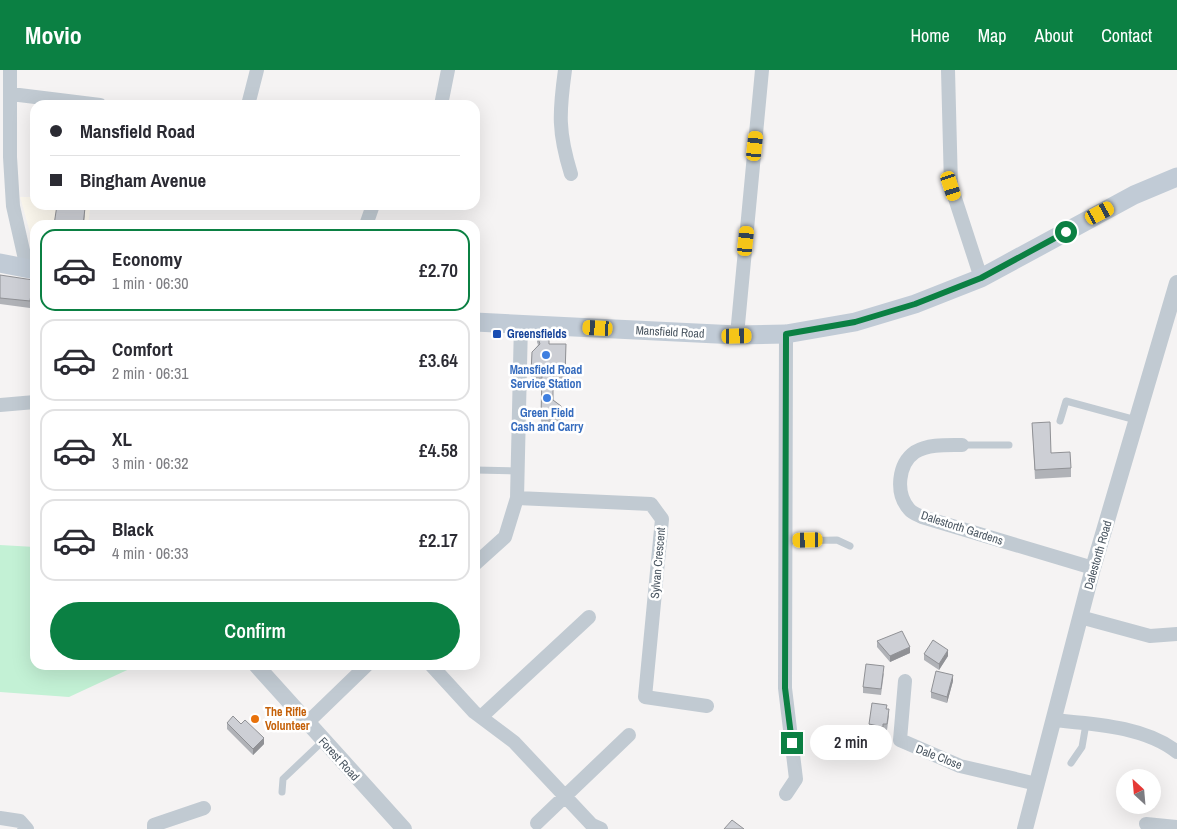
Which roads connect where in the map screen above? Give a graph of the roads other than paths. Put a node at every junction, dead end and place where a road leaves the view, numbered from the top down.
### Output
1 (10, 70) edge
2 (257, 70) edge
3 (448, 70) edge
4 (565, 70) edge
5 (762, 70) edge
6 (948, 70) edge
7 (11, 94) junction
8 (60, 100) edge
9 (249, 100) edge
10 (442, 100) edge
11 (1177, 167) edge
12 (571, 174) dead end
13 (1177, 176) edge
14 (1134, 195) junction
15 (0, 263) edge
16 (30, 266) edge
17 (30, 269) edge
18 (981, 278) junction
19 (1177, 283) edge
20 (480, 322) edge
21 (521, 324) junction
22 (786, 334) junction
23 (737, 336) junction
24 (30, 403) edge
25 (0, 406) edge
26 (1137, 420) junction
27 (1060, 421) dead end
28 (962, 445) joint
29 (1009, 445) dead end
30 (480, 470) edge
31 (518, 471) junction
32 (517, 498) junction
33 (785, 540) junction
34 (850, 546) dead end
35 (480, 560) edge
36 (1093, 568) junction
37 (589, 617) dead end
38 (1080, 617) junction
39 (1177, 634) edge
40 (260, 670) edge
41 (362, 670) edge
42 (436, 670) edge
43 (905, 681) dead end
44 (707, 706) dead end
45 (481, 717) junction
46 (1053, 720) junction
47 (307, 723) junction
48 (1086, 724) junction
49 (629, 735) dead end
50 (323, 741) junction
51 (1177, 752) edge
52 (1071, 763) dead end
53 (1037, 784) junction
54 (282, 792) dead end
55 (786, 794) dead end
56 (564, 797) junction
57 (204, 808) dead end
58 (0, 818) edge
59 (537, 823) dead end
60 (1146, 824) dead end
61 (1177, 827) edge
62 (27, 829) edge
63 (154, 829) edge
64 (404, 829) edge
65 (602, 829) edge
66 (1025, 829) edge

1 - 7 street
2 - 9 street
3 - 10 street
4 - 12 street
5 - 23 street
6 - 18 street
7 - 8 street
7 - 16 street
11 - 14 main road, Mansfield Road
13 - 14 main road, Mansfield Road
14 - 18 main road, Mansfield Road
15 - 17 main road
18 - 22 main road, Mansfield Road
19 - 26 street, Dalestorth Road
20 - 21 main road, Mansfield Road
21 - 23 main road, Mansfield Road
21 - 31 street
22 - 23 main road, Mansfield Road
22 - 33 street
24 - 25 street
26 - 27 lane
26 - 36 street, Dalestorth Road
28 - 29 lane
28 - 36 street, Dalestorth Gardens
30 - 31 lane
31 - 32 street
32 - 35 street
32 - 44 street, Sylvan Crescent
33 - 34 lane
33 - 55 street
36 - 38 street, Dalestorth Road
37 - 45 street
38 - 39 street
38 - 46 street, Dalestorth Road
40 - 47 street, Forest Road
41 - 47 street
42 - 45 street
43 - 53 street, Dale Close
45 - 56 street
46 - 48 street
46 - 53 street, Dalestorth Road
47 - 50 street, Forest Road
48 - 51 street
48 - 52 lane
49 - 56 street
50 - 54 lane
50 - 64 street, Forest Road
53 - 66 street, Dalestorth Road
56 - 59 street
56 - 65 street
57 - 63 street
58 - 62 street
60 - 61 street

